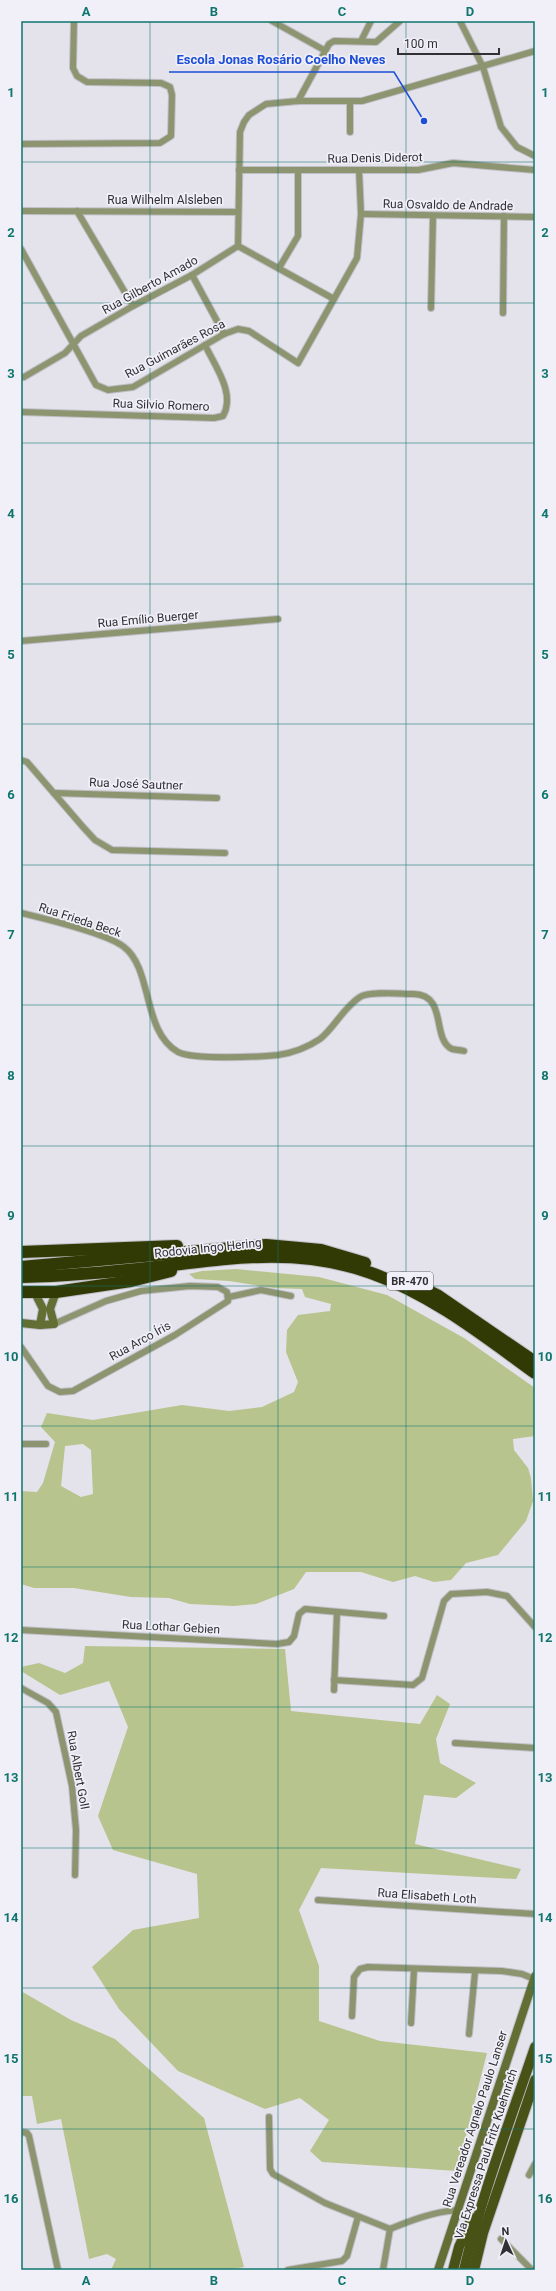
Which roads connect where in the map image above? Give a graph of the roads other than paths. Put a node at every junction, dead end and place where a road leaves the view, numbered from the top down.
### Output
1 (74, 21) edge
2 (272, 21) edge
3 (371, 21) edge
4 (400, 21) edge
5 (460, 21) edge
6 (361, 41) junction
7 (324, 50) junction
8 (535, 51) edge
9 (483, 67) junction
10 (298, 101) junction
11 (350, 101) junction
12 (350, 132) dead end
13 (21, 144) edge
14 (535, 156) edge
15 (239, 170) junction
16 (298, 170) junction
17 (359, 170) junction
18 (535, 170) edge
19 (21, 211) edge
20 (77, 211) junction
21 (238, 212) junction
22 (361, 214) junction
23 (504, 216) junction
24 (433, 217) junction
25 (535, 217) edge
26 (238, 246) junction
27 (21, 249) edge
28 (279, 268) junction
29 (192, 276) junction
30 (334, 299) junction
31 (133, 306) junction
32 (431, 308) dead end
33 (503, 313) dead end
34 (224, 334) junction
35 (74, 344) junction
36 (205, 345) junction
37 (24, 377) dead end
38 (21, 412) edge
39 (278, 619) dead end
40 (21, 641) edge
41 (21, 760) edge
42 (54, 793) junction
43 (217, 798) dead end
44 (225, 853) dead end
45 (21, 913) edge
46 (464, 1051) dead end
47 (266, 1245) junction
48 (21, 1252) edge
49 (197, 1262) junction
50 (21, 1267) edge
51 (21, 1277) edge
52 (21, 1292) edge
53 (56, 1292) junction
54 (35, 1293) junction
55 (291, 1296) dead end
56 (229, 1297) junction
57 (21, 1323) edge
58 (54, 1324) junction
59 (40, 1325) junction
60 (21, 1347) edge
61 (535, 1362) edge
62 (535, 1373) edge
63 (21, 1444) edge
64 (46, 1444) dead end
65 (337, 1612) junction
66 (384, 1616) dead end
67 (535, 1627) edge
68 (21, 1630) edge
69 (334, 1680) junction
70 (21, 1688) edge
71 (334, 1690) dead end
72 (454, 1743) dead end
73 (535, 1748) edge
74 (75, 1875) dead end
75 (318, 1900) dead end
76 (535, 1914) edge
77 (414, 1970) junction
78 (475, 1972) junction
79 (534, 1977) edge
80 (352, 2016) dead end
81 (411, 2023) dead end
82 (469, 2034) dead end
83 (535, 2047) edge
84 (535, 2080) edge
85 (269, 2117) dead end
86 (21, 2132) edge
87 (535, 2164) edge
88 (528, 2175) dead end
89 (488, 2183) junction
90 (457, 2210) junction
91 (358, 2217) junction
92 (390, 2230) junction
93 (500, 2239) dead end
94 (58, 2270) edge
95 (288, 2270) edge
96 (383, 2270) edge
97 (438, 2270) edge
98 (452, 2270) edge
99 (464, 2270) edge
100 (474, 2270) edge
101 (532, 2270) edge

1 - 13 street
2 - 7 street
3 - 6 street
4 - 6 street
5 - 9 street
6 - 7 street
7 - 10 street
8 - 9 street
9 - 11 street
9 - 14 street
10 - 11 street
10 - 15 street
11 - 12 street
15 - 16 street, Rua Denis Diderot
15 - 21 street
16 - 17 street, Rua Denis Diderot
16 - 28 street
17 - 18 street, Rua Denis Diderot
17 - 22 street, Rua Guimarães Rosa
19 - 20 street, Rua Wilhelm Alsleben
20 - 21 street, Rua Wilhelm Alsleben
20 - 31 street
21 - 26 street, Rua Wilhelm Alsleben
22 - 24 street, Rua Osvaldo de Andrade
22 - 30 street, Rua Guimarães Rosa
23 - 24 street, Rua Osvaldo de Andrade
23 - 25 street, Rua Osvaldo de Andrade
23 - 33 street
24 - 32 street
26 - 28 street
26 - 29 street, Rua Gilberto Amado
27 - 35 street, Rua Guimarães Rosa
28 - 30 street
29 - 31 street, Rua Gilberto Amado
29 - 34 street
30 - 34 street, Rua Guimarães Rosa
31 - 35 street, Rua Gilberto Amado
34 - 36 street, Rua Guimarães Rosa
35 - 36 street, Rua Guimarães Rosa
35 - 37 street, Rua Gilberto Amado
36 - 38 street, Rua Silvio Romero
39 - 40 street, Rua Emílio Buerger
41 - 42 street
42 - 43 street, Rua José Sautner
42 - 44 street
45 - 46 street, Rua Frieda Beck
47 - 48 highway
47 - 50 highway, Rodovia Ingo Hering / BR-470
47 - 61 highway, Rodovia Ingo Hering / BR-470
49 - 51 highway, Rodovia Ingo Hering / BR-470
49 - 53 highway
49 - 62 highway, Rodovia Ingo Hering / BR-470
52 - 54 highway
53 - 54 highway
53 - 58 street
54 - 59 street
55 - 56 street
56 - 58 street
56 - 60 street, Rua Arco Íris
57 - 59 street
58 - 59 street
63 - 64 street
65 - 66 street
65 - 68 street, Rua Lothar Gebien
65 - 69 street
67 - 69 street
69 - 71 street
70 - 74 street, Rua Albert Goll
72 - 73 street
75 - 76 street, Rua Elisabeth Loth
77 - 78 street
77 - 80 street
77 - 81 street
78 - 79 street
78 - 82 street
79 - 90 street, Rua Vereador Agnelo Paulo Lanser
83 - 89 main road, Via Expressa Paul Fritz Kuehnrich
84 - 100 main road, Via Expressa Paul Fritz Kuehnrich
85 - 91 street
86 - 94 street
87 - 88 street
89 - 98 main road
89 - 99 main road, Via Expressa Paul Fritz Kuehnrich
90 - 92 street
90 - 97 street, Rua Vereador Agnelo Paulo Lanser
91 - 92 street
91 - 95 street
92 - 96 street
93 - 101 street

